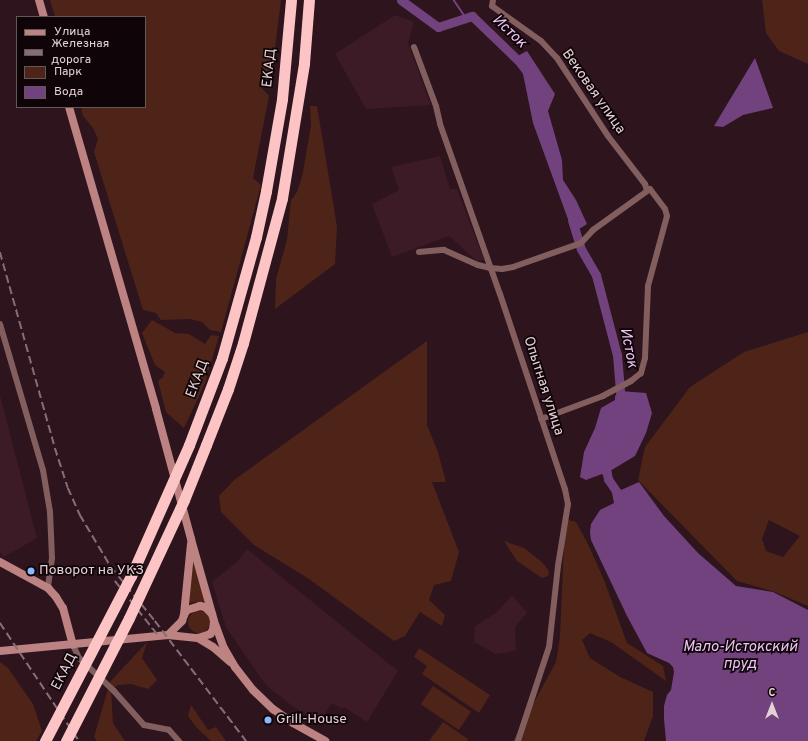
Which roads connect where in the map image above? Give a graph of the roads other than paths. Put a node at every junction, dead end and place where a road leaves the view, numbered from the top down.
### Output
1 (39, 0) edge
2 (291, 0) edge
3 (309, 0) edge
4 (493, 0) edge
5 (44, 16) edge
6 (414, 47) dead end
7 (70, 108) edge
8 (649, 190) junction
9 (420, 252) dead end
10 (490, 268) junction
11 (0, 324) edge
12 (541, 419) junction
13 (191, 539) junction
14 (0, 562) edge
15 (48, 588) junction
16 (183, 618) junction
17 (213, 618) junction
18 (168, 635) junction
19 (196, 638) junction
20 (74, 645) junction
21 (0, 651) edge
22 (235, 667) junction
23 (45, 741) edge
24 (66, 741) edge
25 (179, 741) edge
26 (325, 741) edge
27 (518, 741) edge

1 - 5 main road
2 - 23 highway, ЕКАД, bridge
3 - 24 highway, bridge
4 - 8 street, Вековая улица
6 - 10 street, Опытная улица
7 - 13 main road
8 - 10 street
8 - 12 street, Вековая улица
9 - 10 street
10 - 12 street, Опытная улица
11 - 15 street
12 - 27 street, Опытная улица
13 - 16 main road
13 - 17 main road
14 - 15 main road
15 - 20 main road
16 - 17 main road
16 - 18 main road
16 - 19 main road
17 - 19 main road
17 - 22 main road
18 - 19 main road
18 - 20 main road
19 - 22 main road
20 - 21 main road
20 - 25 street
22 - 26 main road

